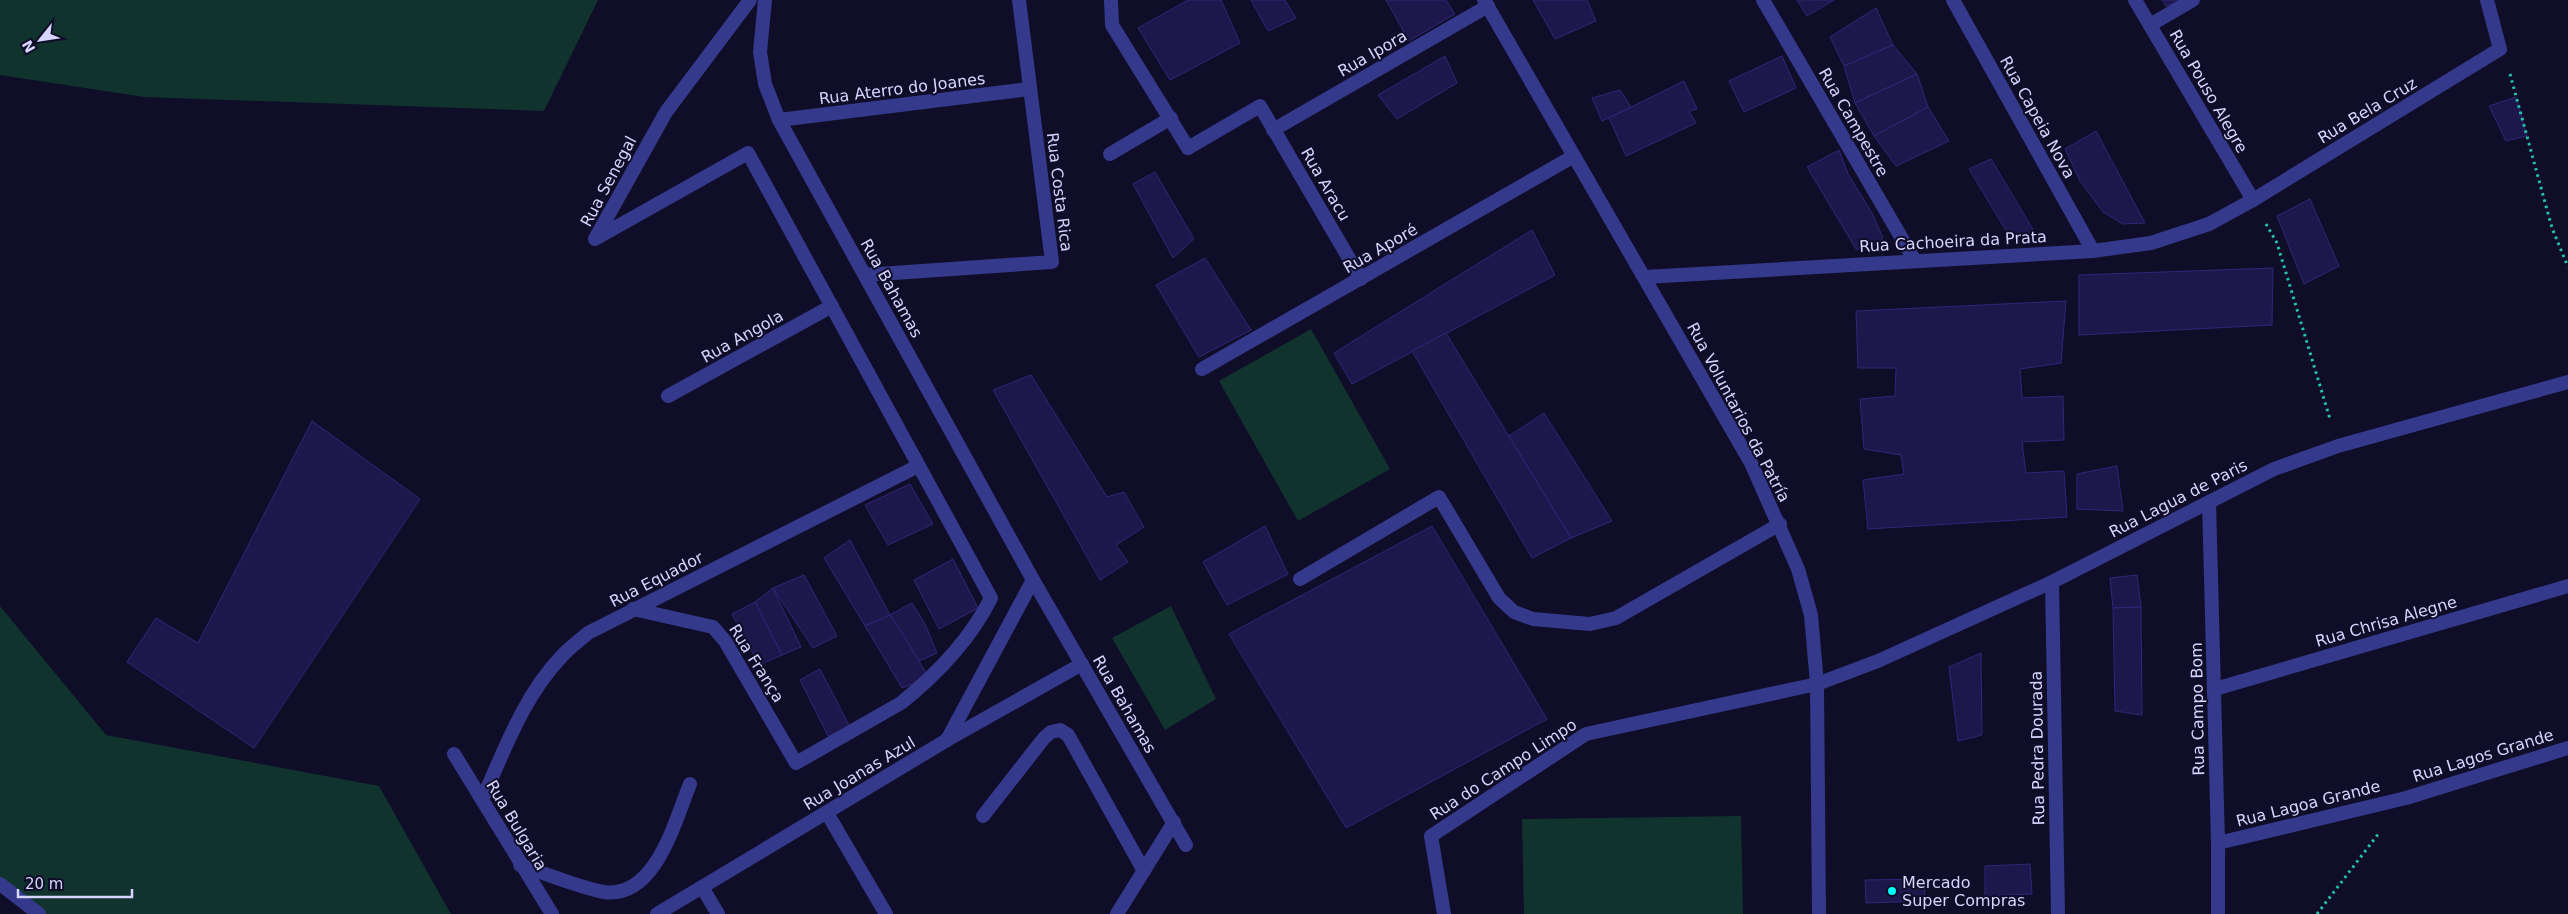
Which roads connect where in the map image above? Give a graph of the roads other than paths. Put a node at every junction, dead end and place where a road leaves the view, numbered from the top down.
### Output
1 (750, 0) edge
2 (765, 0) edge
3 (1019, 0) edge
4 (1111, 0) edge
5 (1763, 0) edge
6 (1953, 0) edge
7 (2135, 0) edge
8 (2193, 0) edge
9 (2487, 0) edge
10 (1486, 3) edge
11 (2150, 25) junction
12 (1029, 90) junction
13 (1171, 118) junction
14 (779, 120) junction
15 (1273, 130) junction
16 (1110, 154) dead end
17 (1574, 156) junction
18 (2253, 200) junction
19 (2093, 251) junction
20 (1915, 261) junction
21 (865, 275) junction
22 (1645, 277) junction
23 (1361, 279) junction
24 (832, 306) junction
25 (1202, 369) dead end
26 (2568, 382) edge
27 (668, 396) dead end
28 (918, 466) junction
29 (2209, 502) junction
30 (1780, 524) junction
31 (1300, 579) dead end
32 (1033, 580) junction
33 (2052, 582) junction
34 (2568, 586) edge
35 (633, 609) junction
36 (1082, 664) junction
37 (1817, 684) junction
38 (2215, 689) junction
39 (947, 740) junction
40 (2568, 748) edge
41 (454, 754) dead end
42 (690, 784) dead end
43 (2406, 798) joint
44 (482, 800) junction
45 (828, 813) junction
46 (983, 816) dead end
47 (1174, 822) junction
48 (2218, 843) junction
49 (1186, 845) dead end
50 (520, 865) junction
51 (1144, 871) junction
52 (0, 884) edge
53 (702, 887) junction
54 (39, 914) edge
55 (552, 914) edge
56 (657, 914) edge
57 (718, 914) edge
58 (886, 914) edge
59 (1117, 914) edge
60 (1444, 914) edge
61 (1819, 914) edge
62 (2058, 914) edge
63 (2218, 914) edge

1 - 24 street, Rua Senegal
2 - 14 street, Rua Bahamas
3 - 12 street, Rua Costa Rica
4 - 13 street
5 - 20 street, Rua Campestre
6 - 19 street, Rua Capeia Nova
7 - 11 street, Rua Pouso Alegre
8 - 11 street
9 - 18 street, Rua Bela Cruz
10 - 15 street, Rua Ipora
10 - 17 street, Rua Voluntarios da Patría
11 - 18 street, Rua Pouso Alegre
12 - 14 street, Rua Aterro do Joanes
12 - 21 street, Rua Costa Rica
13 - 15 street, Rua Aracu
13 - 16 street
14 - 21 street, Rua Bahamas
15 - 23 street, Rua Aracu
17 - 22 street, Rua Voluntarios da Patría
17 - 23 street, Rua Aporé
18 - 19 street, Rua Cachoeira da Prata
19 - 20 street, Rua Cachoeira da Prata
20 - 22 street, Rua Cachoeira da Prata
21 - 32 street, Rua Bahamas
22 - 30 street, Rua Voluntarios da Patría
23 - 25 street, Rua Aporé
24 - 27 street, Rua Angola
24 - 28 street
26 - 29 street, Rua Lagua de Paris
28 - 35 street, Rua Equador
28 - 35 street, Rua França
29 - 33 street, Rua Lagua de Paris
29 - 38 street, Rua Campo Bom
30 - 31 street
30 - 37 street, Rua Voluntarios da Patría
32 - 36 street, Rua Bahamas
32 - 39 street
33 - 37 street, Rua Lagua de Paris
33 - 62 street, Rua Pedra Dourada
34 - 38 street, Rua Chrisa Alegne
35 - 44 street, Rua Equador
36 - 39 street, Rua Joanas Azul
36 - 47 street, Rua Bahamas
37 - 60 street, Rua do Campo Limpo
37 - 61 street, Rua Voluntarios da Patría
38 - 48 street, Rua Campo Bom
39 - 45 street, Rua Joanas Azul
40 - 43 street, Rua Lagos Grande
41 - 44 street, Rua Bulgaria
42 - 50 street
43 - 48 street, Rua Lagoa Grande
44 - 50 street, Rua Bulgaria
45 - 53 street, Rua Joanas Azul
45 - 58 street
46 - 51 street
47 - 49 street, Rua Bahamas
47 - 51 street
48 - 63 street, Rua Campo Bom
50 - 55 street, Rua Bulgaria
51 - 59 street
52 - 54 street
53 - 56 street, Rua Joanas Azul
53 - 57 street

